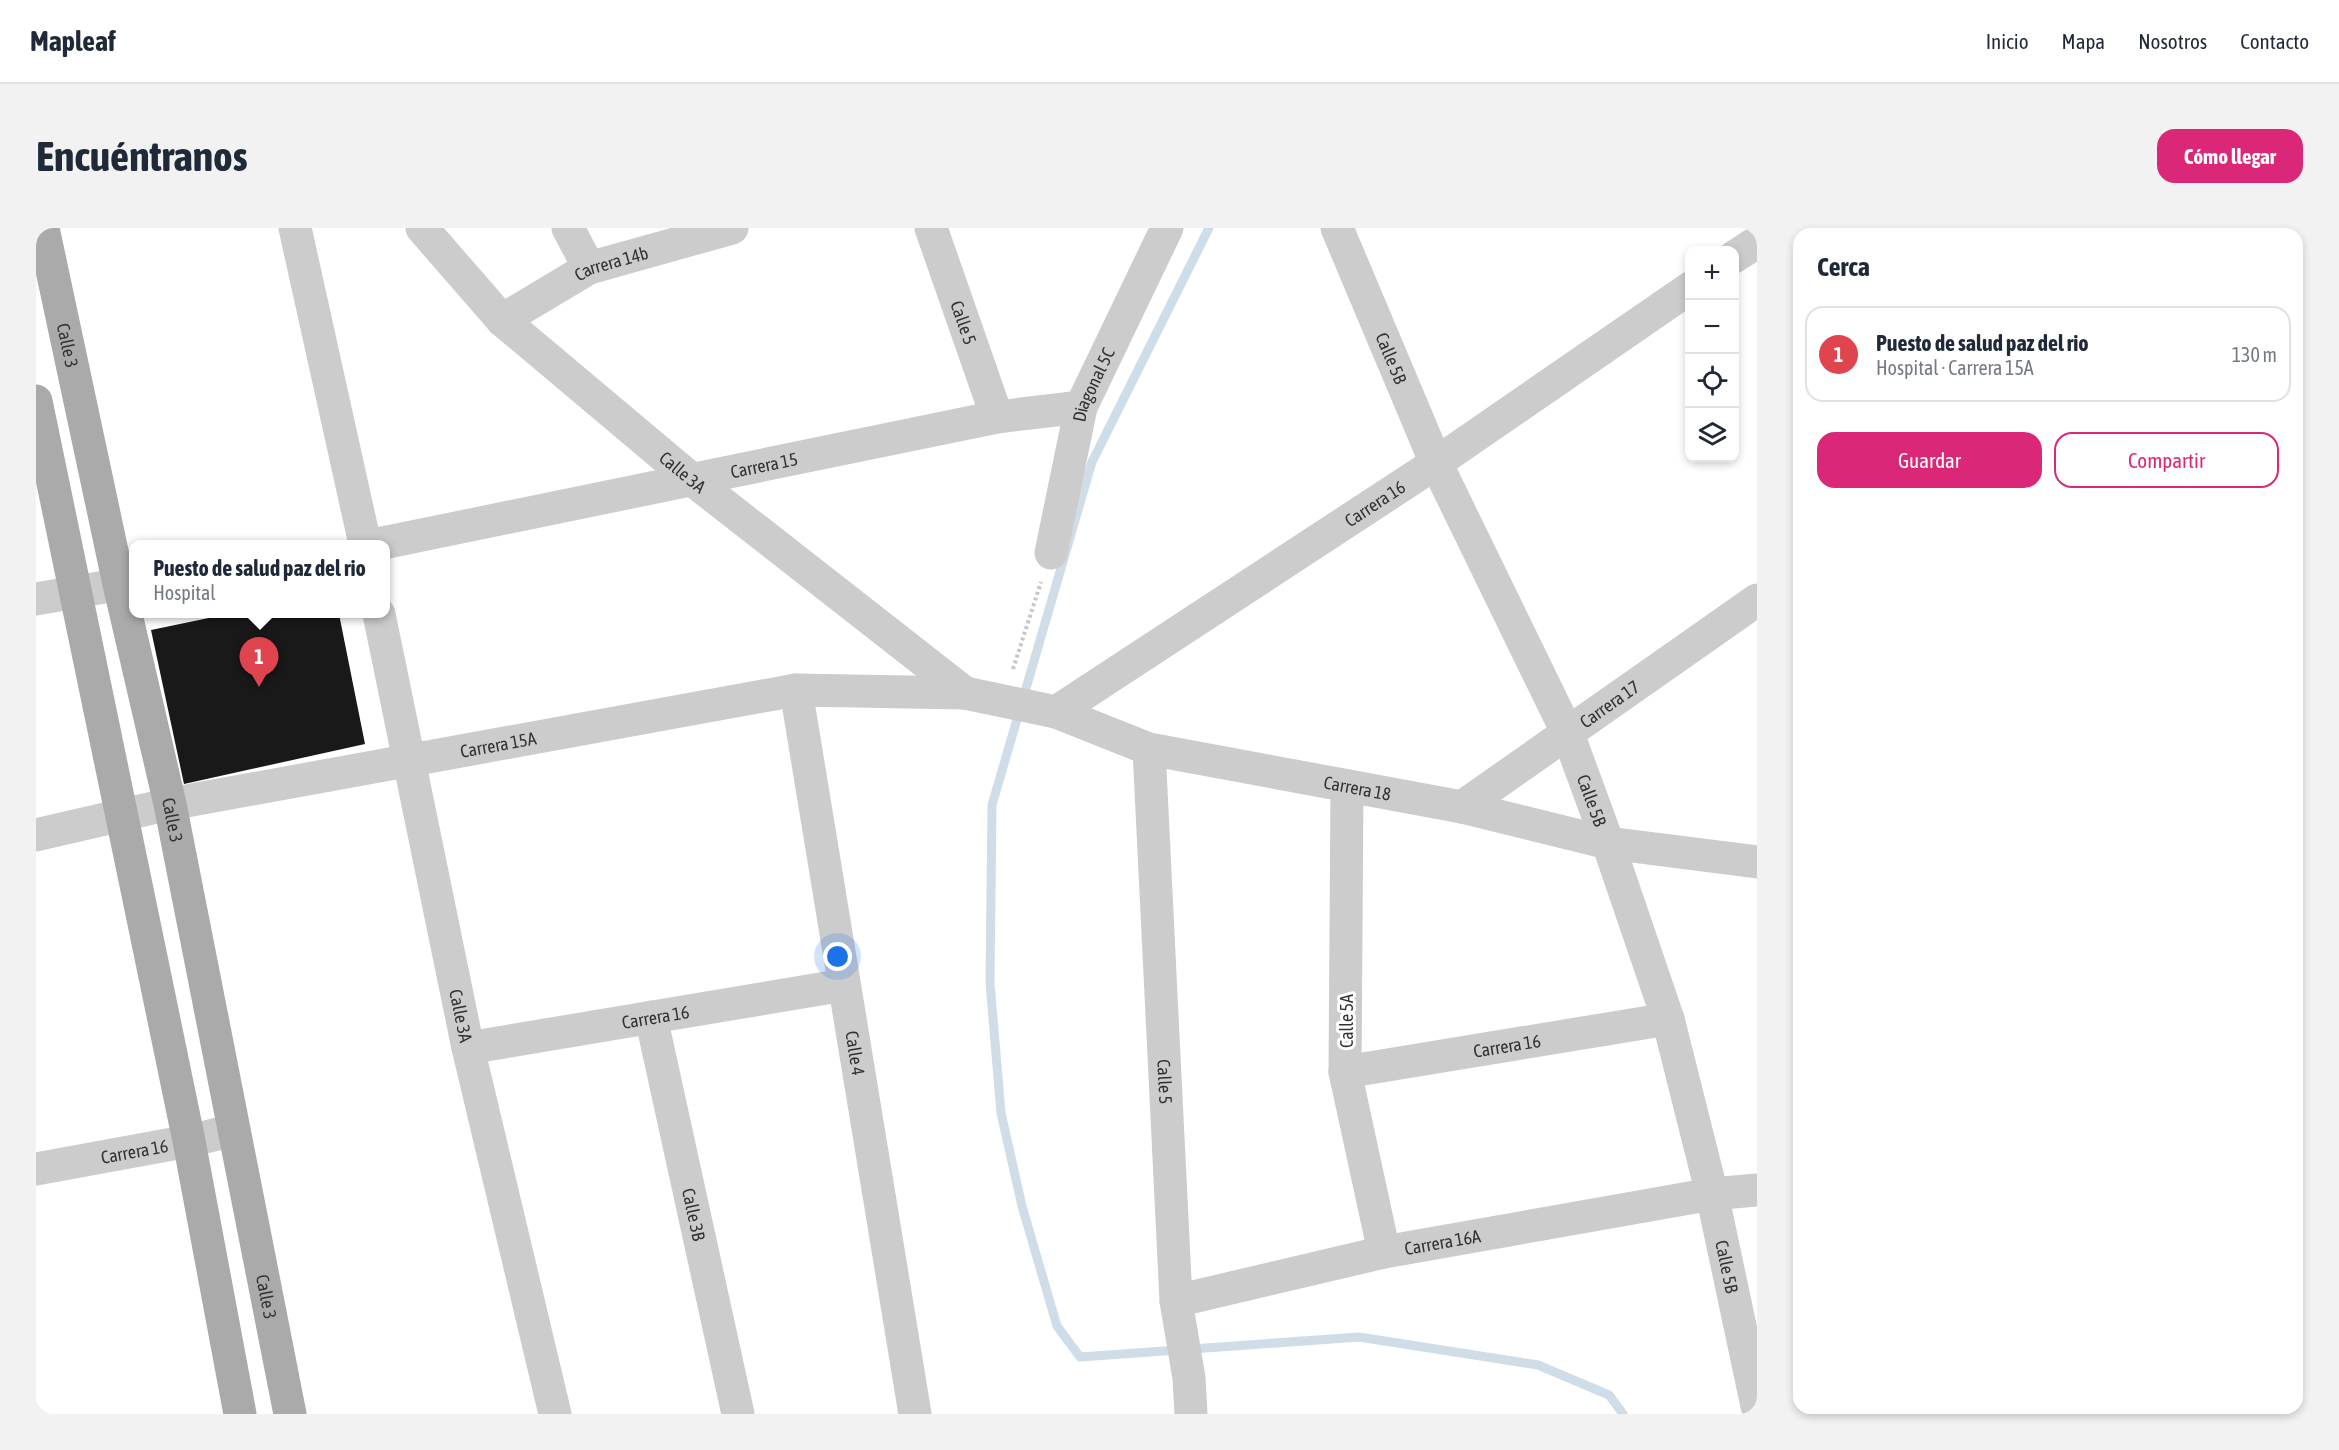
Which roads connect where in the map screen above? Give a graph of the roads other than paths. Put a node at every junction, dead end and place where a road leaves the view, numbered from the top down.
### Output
1 (43, 228) edge
2 (295, 228) edge
3 (422, 228) edge
4 (568, 228) edge
5 (732, 228) edge
6 (931, 228) edge
7 (1167, 228) edge
8 (1337, 228) edge
9 (1757, 242) edge
10 (1739, 254) edge
11 (589, 268) junction
12 (1685, 291) edge
13 (502, 320) junction
14 (36, 401) edge
15 (1081, 407) junction
16 (997, 417) junction
17 (1436, 463) junction
18 (690, 478) junction
19 (365, 540) edge
20 (390, 541) edge
21 (1051, 553) road end
22 (126, 583) edge
23 (75, 590) junction
24 (129, 598) edge
25 (36, 599) edge
26 (1757, 600) edge
27 (133, 618) edge
28 (380, 618) edge
29 (796, 690) junction
30 (965, 693) junction
31 (1045, 710) junction
32 (1568, 734) junction
33 (1149, 749) junction
34 (408, 762) junction
35 (1347, 786) junction
36 (170, 804) junction
37 (1462, 807) junction
38 (120, 815) junction
39 (36, 835) edge
40 (1608, 843) junction
41 (1757, 862) edge
42 (844, 985) junction
43 (651, 1017) junction
44 (1668, 1019) junction
45 (468, 1048) junction
46 (1345, 1072) junction
47 (234, 1130) junction
48 (189, 1141) junction
49 (36, 1169) edge
50 (1757, 1190) edge
51 (1712, 1194) junction
52 (1384, 1252) junction
53 (1178, 1314) junction
54 (1757, 1406) edge
55 (240, 1414) edge
56 (290, 1414) edge
57 (555, 1414) edge
58 (738, 1414) edge
59 (915, 1414) edge
60 (1191, 1414) edge

1 - 22 main road, Calle 3
2 - 19 street
3 - 13 street, Calle 3A
4 - 11 street
5 - 11 street, Carrera 14b
6 - 16 street, Calle 5
7 - 15 street, Diagonal 5C
8 - 17 street, Calle 5B
9 - 10 street
11 - 13 street, Carrera 14b
12 - 17 street, Carrera 16
13 - 18 street, Calle 3A
14 - 23 main road
15 - 16 street, Carrera 15
15 - 21 street, Diagonal 5C
16 - 18 street, Carrera 15
17 - 31 street, Carrera 16
17 - 32 street, Calle 5B
18 - 20 street, Carrera 15
18 - 30 street, Calle 3A
22 - 23 street
22 - 24 main road, Calle 3
23 - 25 street
23 - 38 main road
26 - 32 street, Carrera 17
27 - 36 main road, Calle 3
28 - 34 street, Calle 3A
29 - 30 street, Carrera 15A
29 - 34 street, Carrera 15A
29 - 42 street, Calle 4
30 - 31 street, Carrera 18
31 - 33 street, Carrera 18
32 - 37 street, Carrera 17
32 - 40 street, Calle 5B
33 - 35 street, Carrera 18
33 - 53 street, Calle 5
34 - 36 street, Carrera 15A
34 - 45 street, Calle 3A
35 - 37 street, Carrera 18
35 - 46 street, Calle 5A
36 - 38 street, Carrera 15A
36 - 47 main road, Calle 3
37 - 40 street, Carrera 18
38 - 39 street, Carrera 15A
38 - 48 main road
40 - 41 street, Carrera 18
40 - 44 street, Calle 5B
42 - 43 street, Carrera 16
42 - 59 street, Calle 4
43 - 45 street, Carrera 16
43 - 58 street, Calle 3B
44 - 46 street, Carrera 16
44 - 51 street, Calle 5B
45 - 57 street, Calle 3A
46 - 52 street, Calle 5A
47 - 48 street, Carrera 16
47 - 56 main road, Calle 3
48 - 49 street, Carrera 16
48 - 55 main road
50 - 51 street, Carrera 16A
51 - 52 street, Carrera 16A
51 - 54 street, Calle 5B
52 - 53 street, Carrera 16A
53 - 60 street, Calle 5

